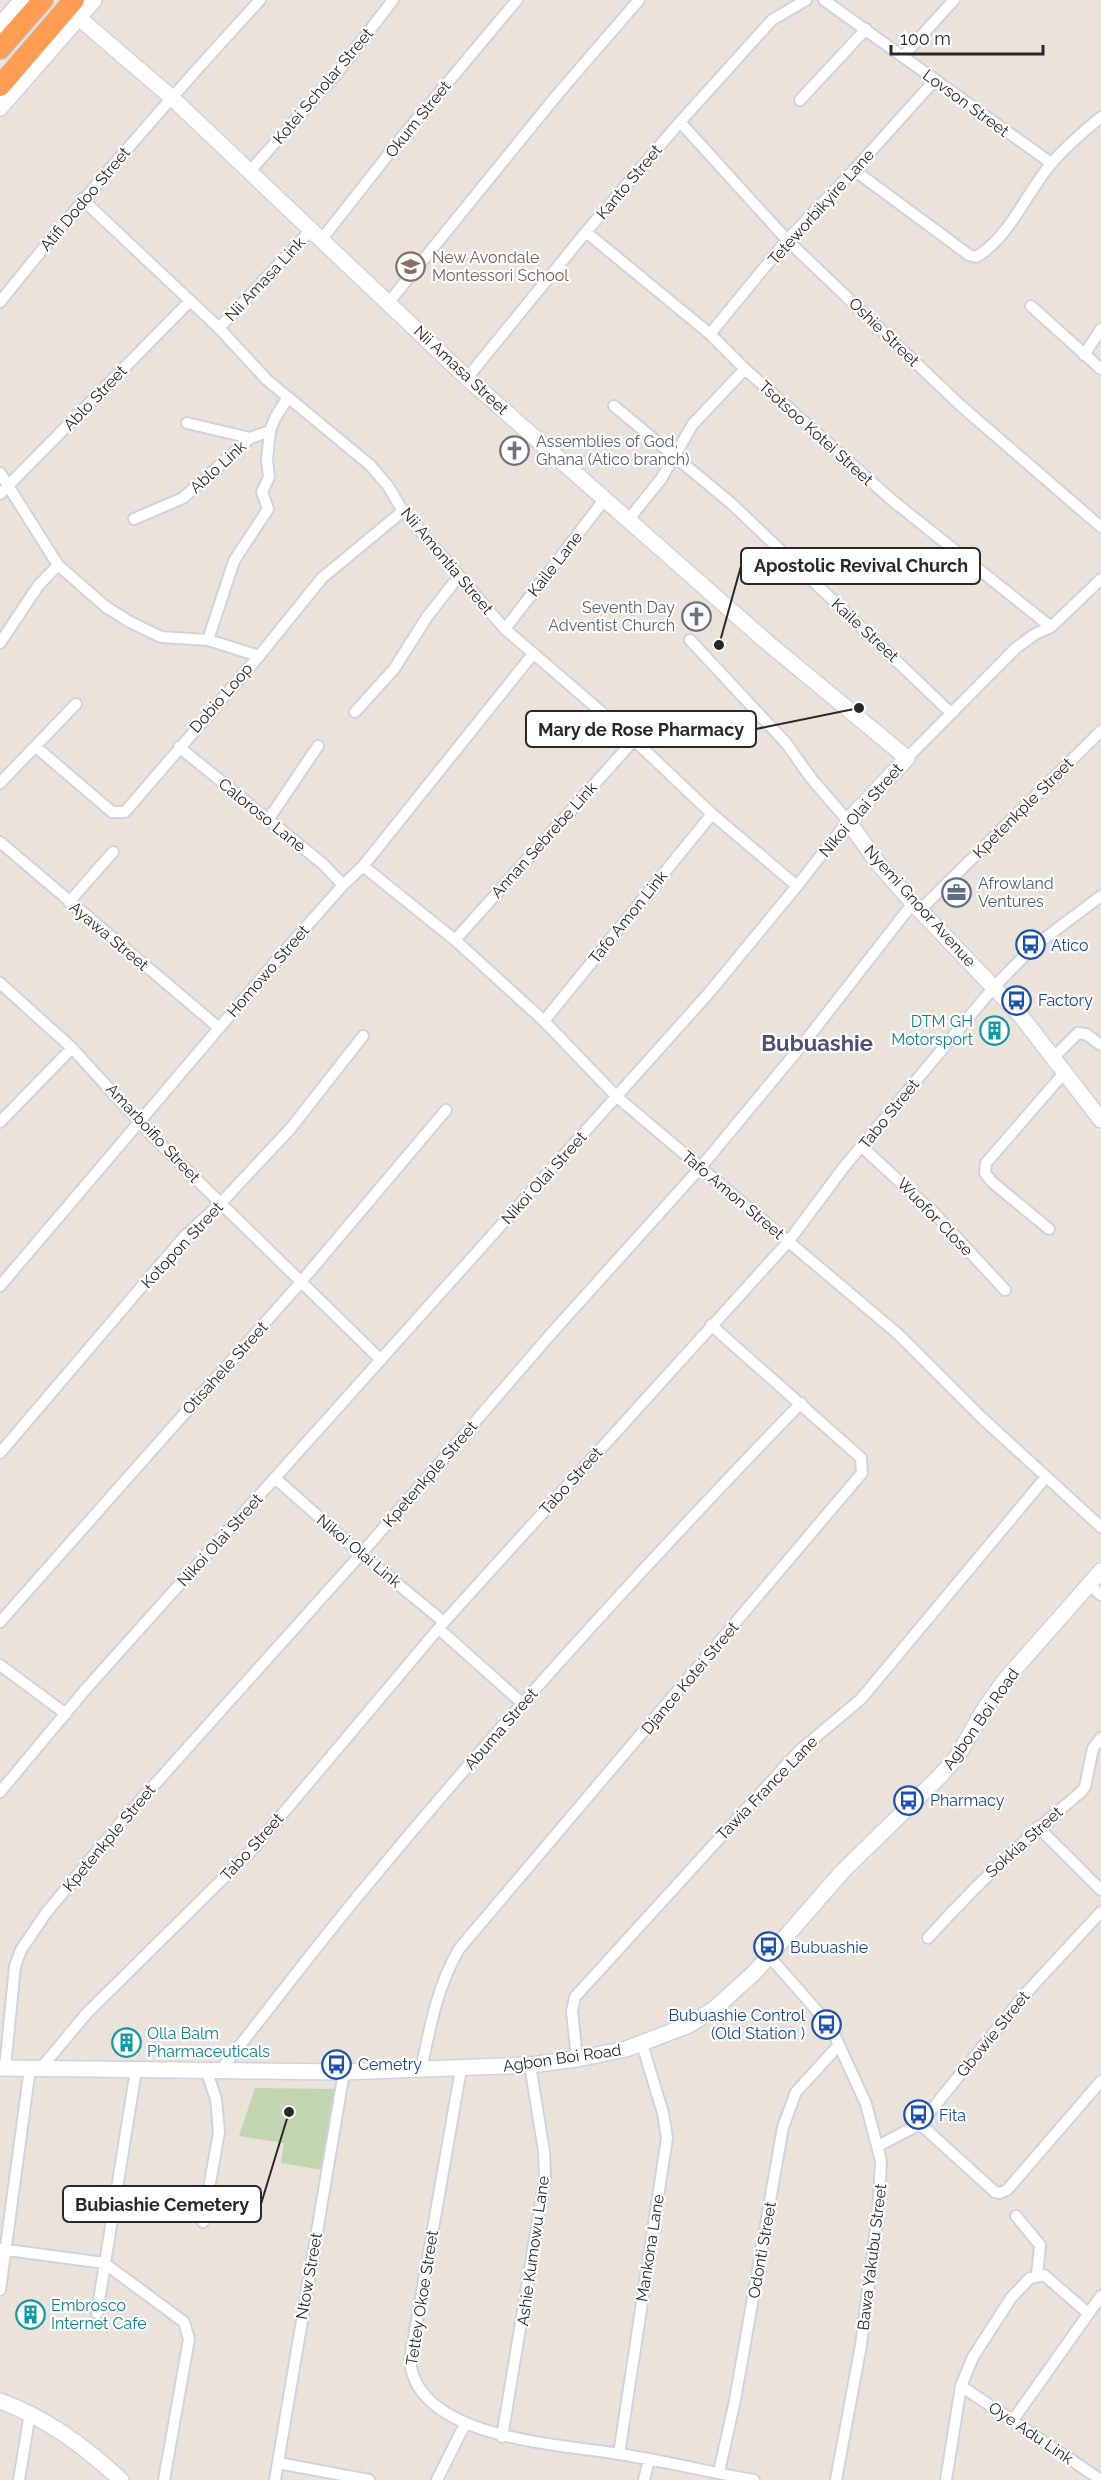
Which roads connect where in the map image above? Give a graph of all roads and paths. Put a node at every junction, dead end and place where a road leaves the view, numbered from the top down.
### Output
1 (22, 0) edge
2 (43, 0) edge
3 (94, 0) edge
4 (260, 0) edge
5 (393, 0) edge
6 (517, 0) edge
7 (639, 0) edge
8 (806, 0) edge
9 (824, 0) edge
10 (954, 0) edge
11 (76, 9) edge
12 (0, 25) edge
13 (866, 29) junction
14 (0, 49) edge
15 (903, 56) junction
16 (934, 81) junction
17 (0, 86) edge
18 (171, 97) junction
19 (800, 100) dead end
20 (0, 108) edge
21 (1101, 117) edge
22 (680, 122) junction
23 (1051, 163) junction
24 (854, 170) junction
25 (250, 171) junction
26 (82, 199) junction
27 (586, 232) junction
28 (317, 235) junction
29 (787, 240) junction
30 (0, 302) edge
31 (189, 302) junction
32 (389, 302) junction
33 (1031, 306) dead end
34 (219, 328) junction
35 (1101, 329) edge
36 (710, 334) junction
37 (1084, 355) junction
38 (745, 369) junction
39 (1101, 369) edge
40 (467, 378) junction
41 (288, 397) junction
42 (614, 406) dead end
43 (187, 423) dead end
44 (270, 431) junction
45 (250, 438) junction
46 (674, 457) junction
47 (0, 473) edge
48 (8, 485) junction
49 (0, 494) edge
50 (604, 500) junction
51 (403, 511) junction
52 (134, 519) dead end
53 (628, 520) junction
54 (1101, 527) edge
55 (58, 565) junction
56 (459, 576) junction
57 (1101, 579) edge
58 (1051, 627) junction
59 (505, 629) junction
60 (208, 640) junction
61 (690, 640) dead end
62 (0, 643) edge
63 (533, 654) junction
64 (259, 656) junction
65 (76, 704) dead end
66 (355, 712) dead end
67 (951, 713) junction
68 (1101, 731) edge
69 (634, 740) junction
70 (318, 746) dead end
71 (36, 747) junction
72 (179, 747) junction
73 (907, 758) junction
74 (0, 783) edge
75 (712, 814) junction
76 (268, 820) junction
77 (848, 821) junction
78 (0, 842) edge
79 (113, 852) dead end
80 (363, 866) junction
81 (343, 885) junction
82 (797, 886) junction
83 (1101, 896) edge
84 (69, 902) junction
85 (917, 906) junction
86 (455, 940) junction
87 (0, 983) edge
88 (993, 987) junction
89 (544, 1021) junction
90 (219, 1028) junction
91 (363, 1036) dead end
92 (1101, 1045) edge
93 (72, 1048) junction
94 (1052, 1059) junction
95 (1064, 1073) junction
96 (617, 1097) junction
97 (446, 1110) dead end
98 (1101, 1120) edge
99 (0, 1122) edge
100 (141, 1122) junction
101 (862, 1147) junction
102 (701, 1167) junction
103 (220, 1204) junction
104 (1049, 1229) dead end
105 (788, 1242) junction
106 (300, 1283) junction
107 (0, 1286) edge
108 (1005, 1290) dead end
109 (711, 1325) junction
110 (381, 1360) junction
111 (801, 1403) junction
112 (0, 1453) edge
113 (1046, 1477) junction
114 (276, 1479) junction
115 (1101, 1527) edge
116 (361, 1554) junction
117 (1101, 1571) edge
118 (1089, 1584) junction
119 (1101, 1595) edge
120 (0, 1622) edge
121 (441, 1625) junction
122 (0, 1665) edge
123 (522, 1703) junction
124 (66, 1714) junction
125 (1101, 1738) edge
126 (0, 1792) edge
127 (1038, 1827) junction
128 (1101, 1890) edge
129 (1101, 1912) edge
130 (928, 1938) dead end
131 (769, 1956) junction
132 (642, 2044) junction
133 (839, 2045) junction
134 (577, 2059) junction
135 (530, 2065) junction
136 (3, 2068) edge
137 (31, 2068) junction
138 (461, 2069) junction
139 (136, 2070) junction
140 (422, 2070) junction
141 (213, 2072) junction
142 (344, 2072) junction
143 (1101, 2081) edge
144 (920, 2124) junction
145 (878, 2146) junction
146 (1016, 2216) dead end
147 (203, 2222) dead end
148 (3, 2250) edge
149 (104, 2263) junction
150 (1037, 2275) junction
151 (0, 2290) edge
152 (1101, 2296) edge
153 (97, 2313) dead end
154 (1088, 2313) junction
155 (961, 2386) junction
156 (0, 2401) edge
157 (30, 2413) junction
158 (1013, 2420) junction
159 (465, 2424) junction
160 (502, 2437) junction
161 (619, 2454) junction
162 (649, 2459) junction
163 (278, 2463) junction
164 (719, 2472) junction
165 (735, 2478) edge
166 (19, 2480) edge
167 (122, 2480) edge
168 (164, 2480) edge
169 (274, 2480) edge
170 (369, 2480) edge
171 (436, 2480) edge
172 (644, 2480) edge
173 (754, 2480) edge
174 (836, 2480) edge
175 (946, 2480) edge
176 (1101, 2480) edge

1 - 12 street
2 - 14 highway
3 - 11 street
4 - 18 street, Atifi Dodoo Street
5 - 25 street, Kotei Scholar Street
6 - 28 street, Okum Street
7 - 32 street
8 - 22 street, Kanto Street
9 - 13 street, Lovson Street
10 - 15 street
11 - 17 highway
11 - 18 street, Nii Amasa Street
11 - 20 street
13 - 15 street, Lovson Street
13 - 19 street
15 - 16 street, Lovson Street
16 - 23 street, Lovson Street
16 - 24 street, Teteworbikyire Lane
18 - 25 street, Nii Amasa Street
18 - 26 street, Atifi Dodoo Street
21 - 23 street
22 - 27 street, Kanto Street
22 - 29 street, Oshie Street
23 - 24 street
24 - 29 street, Teteworbikyire Lane
25 - 28 street, Nii Amasa Street
26 - 30 street, Atifi Dodoo Street
26 - 31 street, Nii Amontia Street
27 - 36 street, Tsotsoo Kotei Street
27 - 40 street, Kanto Street
28 - 32 street, Nii Amasa Street
28 - 34 street, Nii Amasa Link
29 - 36 street, Teteworbikyire Lane
29 - 54 street, Oshie Street
31 - 34 street, Nii Amontia Street
31 - 48 street, Ablo Street
32 - 40 street, Nii Amasa Street
33 - 37 street
34 - 41 street, Nii Amontia Street
35 - 37 street
36 - 38 street, Tsotsoo Kotei Street
37 - 39 street
38 - 46 street
38 - 58 street, Tsotsoo Kotei Street
40 - 50 street, Nii Amasa Street
41 - 44 street
41 - 51 street, Nii Amontia Street
42 - 46 street, Kaile Street
43 - 45 street
44 - 45 street, Ablo Link
44 - 60 street
45 - 52 street, Ablo Link
46 - 53 street
46 - 67 street, Kaile Street
47 - 48 street
48 - 49 street, Ablo Street
48 - 55 street
50 - 53 street, Nii Amasa Street
50 - 59 street, Kaile Lane
51 - 56 street, Nii Amontia Street
51 - 64 street, Dobio Loop
53 - 73 street, Nii Amasa Street
55 - 60 street
55 - 62 street
56 - 59 street, Nii Amontia Street
56 - 66 street
57 - 58 street, Nikoi Olai Street
58 - 67 street, Nikoi Olai Street
59 - 63 street, Nii Amontia Street
60 - 64 street
61 - 77 street, Nyemi Gnoor Avenue
63 - 69 street, Nii Amontia Street
63 - 80 street, Homowo Street
64 - 72 street, Dobio Loop
65 - 71 street
67 - 73 street, Nikoi Olai Street
68 - 85 street, Kpetenkple Street
69 - 75 street, Nii Amontia Street
69 - 86 street, Annan Sebrebe Link
70 - 76 street
71 - 72 street, Dobio Loop
71 - 74 street
72 - 76 street, Caloroso Lane
73 - 77 street, Nikoi Olai Street
75 - 82 street, Nii Amontia Street
75 - 89 street, Tafo Amon Link
76 - 81 street, Caloroso Lane
77 - 82 street, Nikoi Olai Street
77 - 85 street, Nyemi Gnoor Avenue
78 - 84 street, Ayawa Street
79 - 84 street
80 - 81 street, Homowo Street
80 - 86 street, Tafo Amon Street
81 - 90 street, Homowo Street
82 - 96 street, Nikoi Olai Street
83 - 88 street, Tabo Street
84 - 90 street, Ayawa Street
85 - 88 street, Nyemi Gnoor Avenue
85 - 102 street, Kpetenkple Street
86 - 89 street, Tafo Amon Street
87 - 93 street, Amarboifio Street
88 - 94 street, Nyemi Gnoor Avenue
88 - 101 street, Tabo Street
89 - 96 street, Tafo Amon Street
90 - 100 street, Homowo Street
91 - 103 street, Kotopon Street
92 - 94 street
93 - 99 street
93 - 100 street, Amarboifio Street
94 - 95 street, Nyemi Gnoor Avenue
95 - 98 street, Nyemi Gnoor Avenue
95 - 104 street
96 - 102 street, Tafo Amon Street
96 - 110 street, Nikoi Olai Street
97 - 106 street, Otisahele Street
100 - 103 street, Amarboifio Street
100 - 107 street, Homowo Street
101 - 105 street, Tabo Street
101 - 108 street, Wuofor Close
102 - 105 street, Tafo Amon Street
102 - 116 street, Kpetenkple Street
103 - 106 street, Amarboifio Street
103 - 112 street, Kotopon Street
105 - 109 street, Tabo Street
105 - 113 street, Tafo Amon Street
106 - 110 street, Amarboifio Street
106 - 120 street, Otisahele Street
109 - 111 street, Djance Kotei Street
109 - 121 street, Tabo Street
110 - 114 street, Nikoi Olai Street
111 - 123 street, Abuma Street
111 - 140 street, Djance Kotei Street
113 - 115 street, Tafo Amon Street
113 - 134 street, Tawia France Lane
114 - 116 street, Nikoi Olai Link
114 - 124 street, Nikoi Olai Street
116 - 121 street, Nikoi Olai Link
116 - 136 street, Kpetenkple Street
117 - 118 street, Agbon Boi Road
118 - 119 street
118 - 131 street, Agbon Boi Road
121 - 123 street, Nikoi Olai Link
121 - 137 street, Tabo Street
122 - 124 street
123 - 141 street, Abuma Street
124 - 126 street, Nikoi Olai Street
125 - 127 street, Sokkia Street
127 - 128 street
127 - 130 street, Sokkia Street
129 - 144 street, Gbowie Street
131 - 132 street, Agbon Boi Road
131 - 133 street, Bawa Yakubu Street
132 - 134 street, Agbon Boi Road
132 - 161 street, Mankona Lane
133 - 145 street, Bawa Yakubu Street
133 - 164 street, Odonti Street
134 - 135 street, Agbon Boi Road
135 - 138 street, Agbon Boi Road
135 - 160 street, Ashie Kumowu Lane
136 - 137 street, Agbon Boi Road
137 - 139 street, Agbon Boi Road
137 - 148 street
138 - 140 street, Agbon Boi Road
138 - 159 street, Tettey Okoe Street
139 - 141 street, Agbon Boi Road
139 - 149 street
140 - 142 street, Agbon Boi Road
141 - 142 street, Agbon Boi Road
141 - 147 street
142 - 163 street, Ntow Street
143 - 144 street
144 - 145 street, Gbowie Street
145 - 174 street, Bawa Yakubu Street
146 - 150 street
148 - 149 street
148 - 151 street
149 - 153 street
149 - 168 street
150 - 154 street
150 - 155 street
152 - 154 street
154 - 158 street
155 - 158 street, Oye Adu Link
155 - 175 street
156 - 157 street
157 - 166 street
157 - 167 street
158 - 176 street, Oye Adu Link
159 - 160 street, Tettey Okoe Street
159 - 171 street
160 - 161 street, Tettey Okoe Street
161 - 162 street, Tettey Okoe Street
162 - 164 street, Tettey Okoe Street
162 - 172 street
163 - 169 street, Ntow Street
163 - 170 street
164 - 165 street, Tettey Okoe Street
165 - 173 street, Tettey Okoe Street

